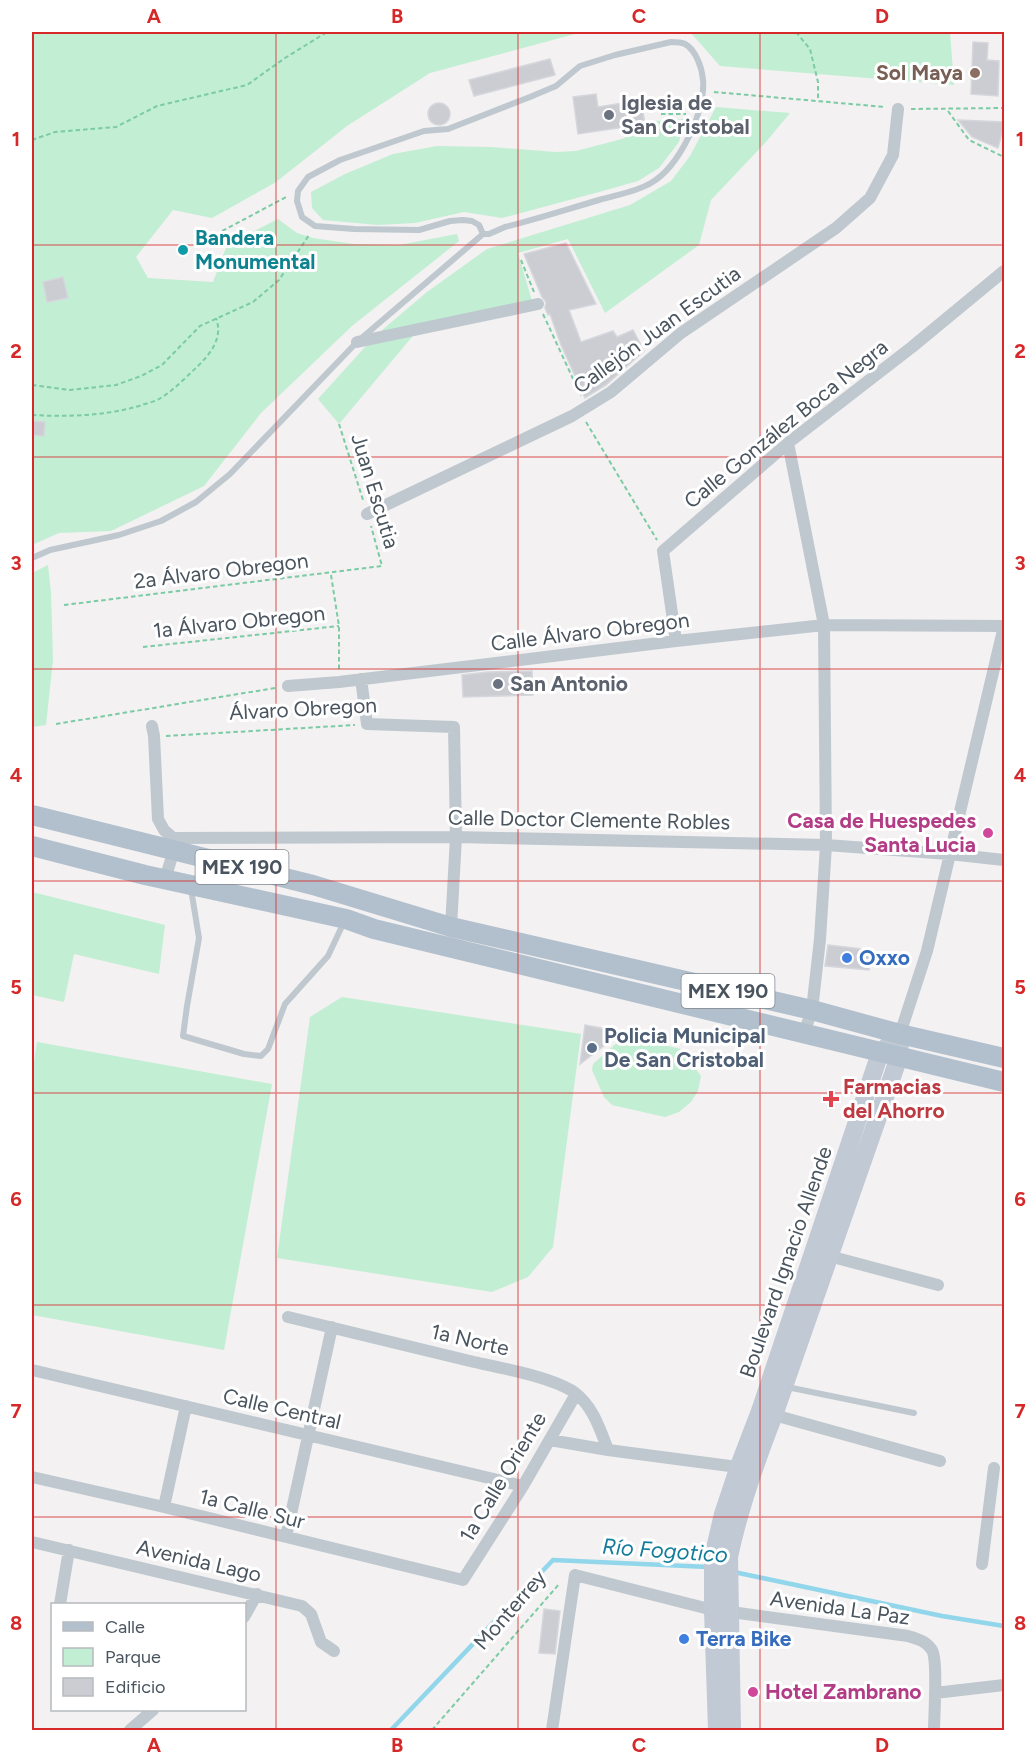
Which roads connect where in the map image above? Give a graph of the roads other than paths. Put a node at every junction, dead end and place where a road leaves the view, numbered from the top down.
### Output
1 (898, 109) road end
2 (483, 234) junction
3 (1005, 271) edge
4 (538, 304) road end
5 (357, 342) junction
6 (788, 443) junction
7 (367, 514) road end
8 (32, 558) edge
9 (824, 625) junction
10 (1005, 626) edge
11 (676, 641) junction
12 (361, 679) junction
13 (288, 686) road end
14 (153, 731) road end
15 (32, 815) edge
16 (456, 837) junction
17 (174, 844) junction
18 (826, 845) junction
19 (32, 846) edge
20 (949, 854) junction
21 (1005, 860) edge
22 (165, 879) junction
23 (191, 885) junction
24 (346, 919) junction
25 (451, 927) junction
26 (812, 1010) junction
27 (804, 1033) junction
28 (900, 1034) junction
29 (880, 1053) junction
30 (899, 1057) junction
31 (1005, 1058) edge
32 (1005, 1082) edge
33 (829, 1256) junction
34 (938, 1285) dead end
35 (288, 1317) dead end
36 (332, 1328) junction
37 (32, 1370) edge
38 (784, 1386) junction
39 (576, 1394) junction
40 (186, 1406) junction
41 (914, 1413) dead end
42 (774, 1415) junction
43 (308, 1436) junction
44 (550, 1440) junction
45 (608, 1450) junction
46 (940, 1461) dead end
47 (746, 1468) junction
48 (997, 1476) edge
49 (32, 1477) edge
50 (523, 1486) junction
51 (164, 1507) junction
52 (286, 1537) junction
53 (32, 1542) edge
54 (69, 1550) junction
55 (982, 1564) dead end
56 (463, 1580) joint
57 (257, 1594) junction
58 (60, 1603) edge
59 (722, 1605) junction
60 (246, 1613) edge
61 (334, 1651) dead end
62 (1005, 1684) edge
63 (935, 1693) junction
64 (152, 1711) edge
65 (130, 1731) edge
66 (552, 1731) edge
67 (717, 1731) edge
68 (732, 1731) edge
69 (934, 1731) edge

1 - 7 street, Callejón Juan Escutia
2 - 2 lane
2 - 5 lane
3 - 6 street, Calle González Boca Negra
4 - 5 street
5 - 8 lane
6 - 9 street
6 - 11 street, Calle González Boca Negra
9 - 10 street, Calle Álvaro Obregon
9 - 11 street, Calle Álvaro Obregon
9 - 18 street
10 - 20 street
11 - 12 street, Calle Álvaro Obregon
12 - 13 street, Calle Álvaro Obregon
12 - 16 street, Álvaro Obregon
14 - 17 street
15 - 17 main road, MEX 190
16 - 17 street, Calle Doctor Clemente Robles
16 - 18 street, Calle Doctor Clemente Robles
16 - 25 street
17 - 22 street
17 - 25 main road, MEX 190
18 - 20 street, Calle Doctor Clemente Robles
18 - 26 street
19 - 22 main road, MEX 190
20 - 21 street, Calle Doctor Clemente Robles
20 - 28 street
22 - 23 main road, MEX 190
23 - 24 main road, MEX 190
23 - 24 lane
24 - 27 main road, MEX 190
25 - 26 main road, MEX 190
26 - 27 street
26 - 28 main road, MEX 190
27 - 29 main road, MEX 190
28 - 29 main road, Boulevard Ignacio Allende
28 - 30 main road, Boulevard Ignacio Allende
28 - 31 main road, MEX 190
29 - 30 main road, MEX 190
29 - 47 main road, Boulevard Ignacio Allende
30 - 32 main road, MEX 190
30 - 33 main road, Boulevard Ignacio Allende
33 - 34 street
33 - 38 main road, Boulevard Ignacio Allende
35 - 36 street, 1a Norte
36 - 39 street, 1a Norte
36 - 43 street
37 - 40 street, Calle Central
38 - 41 lane
38 - 42 main road, Boulevard Ignacio Allende
39 - 44 street, 1a Calle Oriente
39 - 45 street, 1a Norte
40 - 43 street, Calle Central
40 - 51 street
42 - 46 street
42 - 47 main road, Boulevard Ignacio Allende
43 - 50 street, Calle Central
43 - 52 street
44 - 45 street
44 - 50 street, 1a Calle Oriente
45 - 47 street
47 - 59 main road, Boulevard Ignacio Allende
48 - 55 street
49 - 51 street, 1a Calle Sur
50 - 56 street, 1a Calle Oriente
51 - 52 street, 1a Calle Sur
52 - 56 street, 1a Calle Sur
53 - 54 street, Avenida Lago
54 - 57 street, Avenida Lago
54 - 58 street
57 - 60 street
57 - 61 street, Avenida Lago
59 - 63 street, Avenida La Paz
59 - 66 street, Monterrey
59 - 67 main road, Boulevard Ignacio Allende
59 - 68 main road, Boulevard Ignacio Allende
62 - 63 street
63 - 69 street, Avenida La Paz
64 - 65 street

